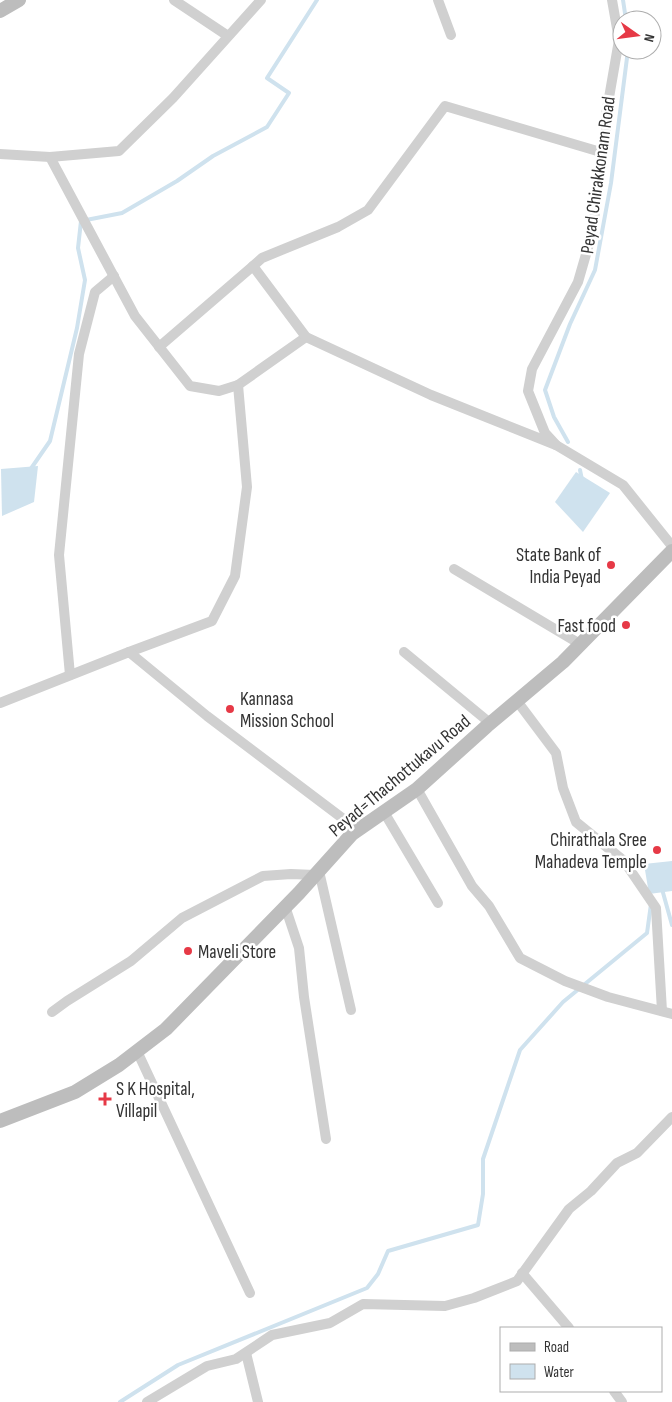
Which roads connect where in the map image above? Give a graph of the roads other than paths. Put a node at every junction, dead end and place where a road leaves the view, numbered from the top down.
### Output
1 (19, 0) edge
2 (174, 0) edge
3 (260, 0) edge
4 (438, 0) edge
5 (612, 0) edge
6 (0, 11) edge
7 (451, 35) dead end
8 (228, 36) junction
9 (604, 153) junction
10 (0, 154) edge
11 (50, 157) junction
12 (253, 266) junction
13 (114, 276) junction
14 (306, 337) junction
15 (159, 347) junction
16 (238, 385) junction
17 (556, 445) junction
18 (672, 546) edge
19 (672, 551) edge
20 (454, 569) dead end
21 (580, 644) junction
22 (129, 652) junction
23 (404, 652) dead end
24 (70, 675) junction
25 (517, 701) junction
26 (0, 703) edge
27 (490, 723) junction
28 (417, 789) junction
29 (384, 812) junction
30 (358, 830) junction
31 (317, 873) junction
32 (438, 904) dead end
33 (285, 906) junction
34 (351, 1010) dead end
35 (52, 1012) dead end
36 (667, 1013) edge
37 (137, 1051) junction
38 (671, 1119) edge
39 (0, 1120) edge
40 (326, 1139) dead end
41 (522, 1274) junction
42 (250, 1293) dead end
43 (568, 1327) edge
44 (246, 1354) junction
45 (156, 1399) edge
46 (146, 1402) edge
47 (258, 1402) edge

1 - 6 main road
2 - 8 street
3 - 8 street
4 - 7 street
5 - 9 street, Peyad Chirakkonam Road
8 - 11 street
9 - 12 street
9 - 17 street, Peyad Chirakkonam Road
10 - 11 street
11 - 13 street
12 - 14 street
12 - 15 street
13 - 15 street
13 - 24 street
14 - 16 street
14 - 17 street
15 - 16 street
16 - 22 street
17 - 18 street, Peyad Chirakkonam Road
19 - 21 main road, Peyad=Thachottukavu Road
20 - 21 street
21 - 25 main road, Peyad=Thachottukavu Road
22 - 24 street
22 - 30 street
23 - 27 street
24 - 26 street
25 - 27 main road, Peyad=Thachottukavu Road
25 - 36 street
27 - 28 main road, Peyad=Thachottukavu Road
28 - 29 main road, Peyad=Thachottukavu Road
28 - 36 street
29 - 30 main road, Peyad=Thachottukavu Road
29 - 32 street
30 - 31 main road, Peyad=Thachottukavu Road
31 - 33 main road, Peyad=Thachottukavu Road
31 - 34 street
31 - 35 street
33 - 37 main road, Peyad=Thachottukavu Road
33 - 40 street
37 - 39 main road, Peyad=Thachottukavu Road
37 - 42 street
38 - 41 street
41 - 43 street
41 - 44 street
44 - 45 street
44 - 47 street
45 - 46 street

